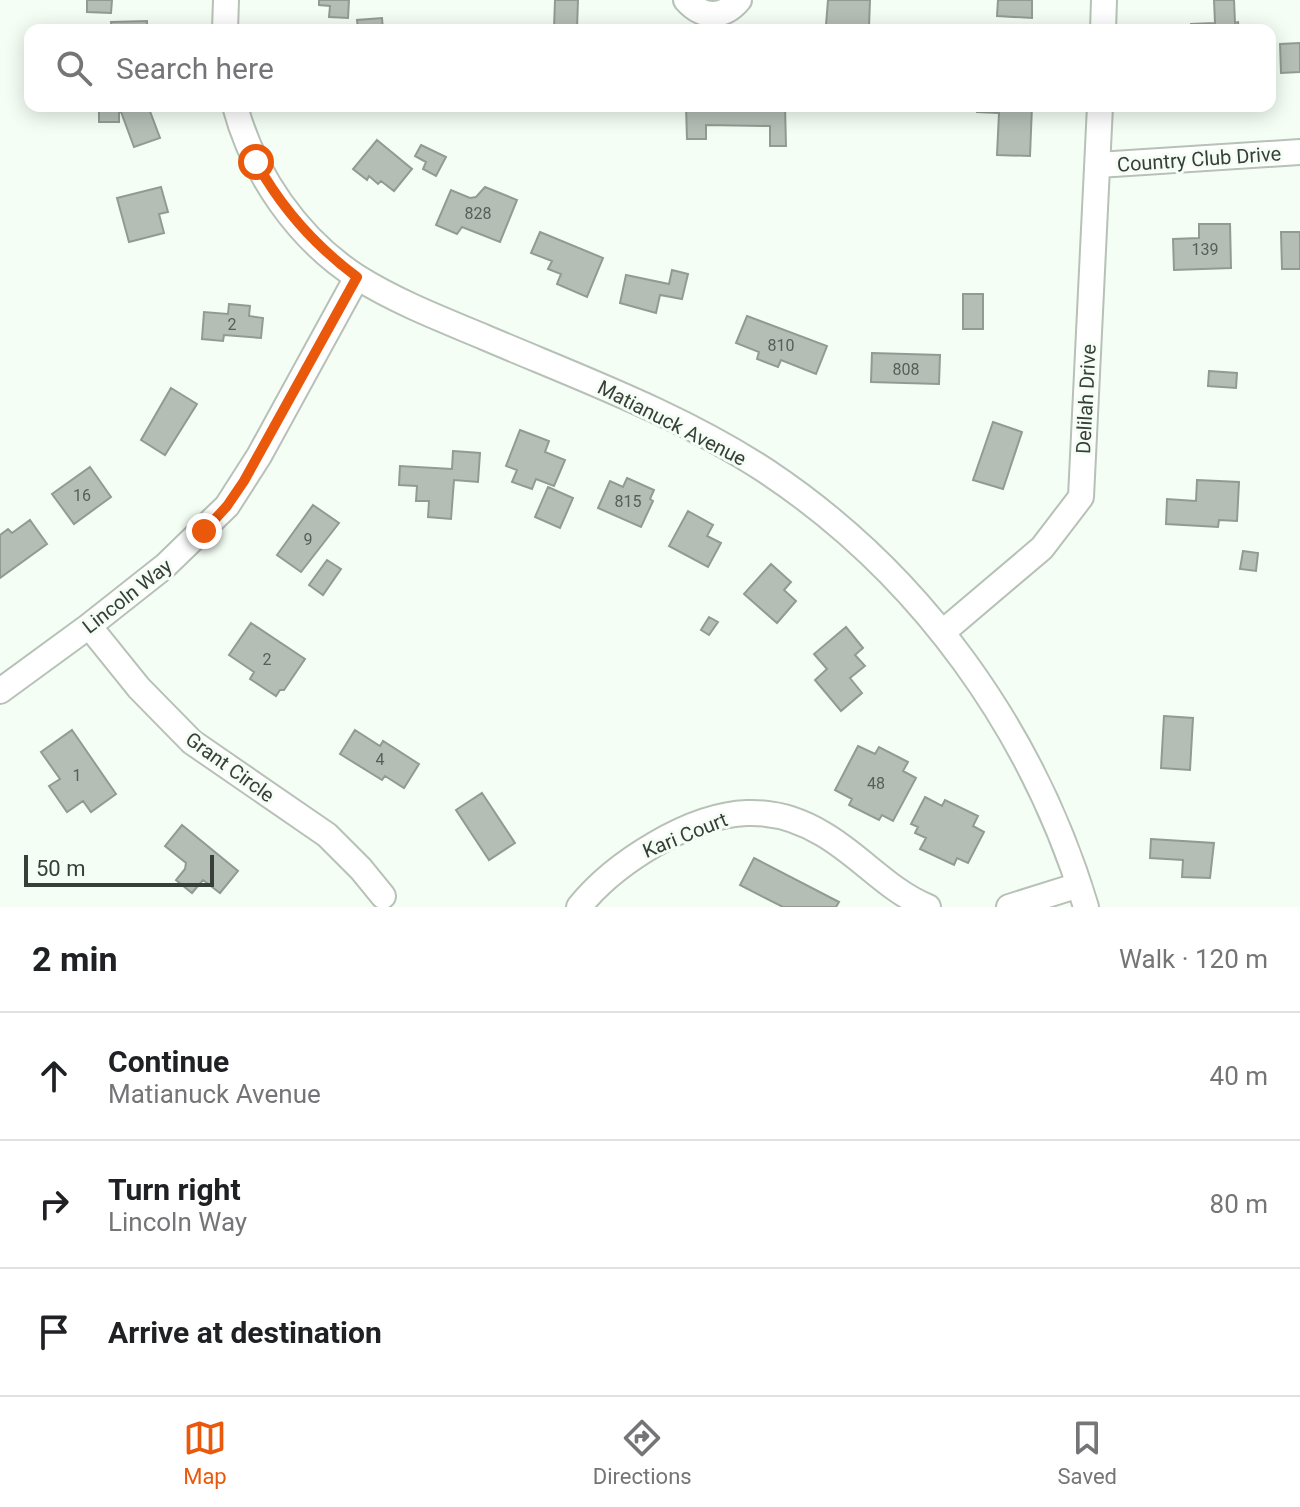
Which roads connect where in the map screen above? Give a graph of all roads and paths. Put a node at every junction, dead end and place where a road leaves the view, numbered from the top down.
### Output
1 (226, 0) edge
2 (686, 0) edge
3 (739, 0) edge
4 (1104, 0) edge
5 (225, 24) edge
6 (1103, 24) edge
7 (237, 112) edge
8 (1100, 112) edge
9 (1300, 152) edge
10 (1098, 165) junction
11 (357, 277) junction
12 (89, 626) junction
13 (943, 632) junction
14 (0, 691) edge
15 (383, 896) dead end
16 (1083, 896) edge
17 (579, 907) edge
18 (928, 907) edge
19 (1009, 907) edge

1 - 5 street
2 - 3 street
4 - 6 street
7 - 11 street, Matianuck Avenue
8 - 10 street, Delilah Drive
9 - 10 street, Country Club Drive
10 - 13 street, Delilah Drive
11 - 12 street, Lincoln Way
11 - 13 street, Matianuck Avenue
12 - 14 street, Lincoln Way
12 - 15 street, Grant Circle
13 - 16 street, Matianuck Avenue
16 - 19 street
17 - 18 street, Kari Court

